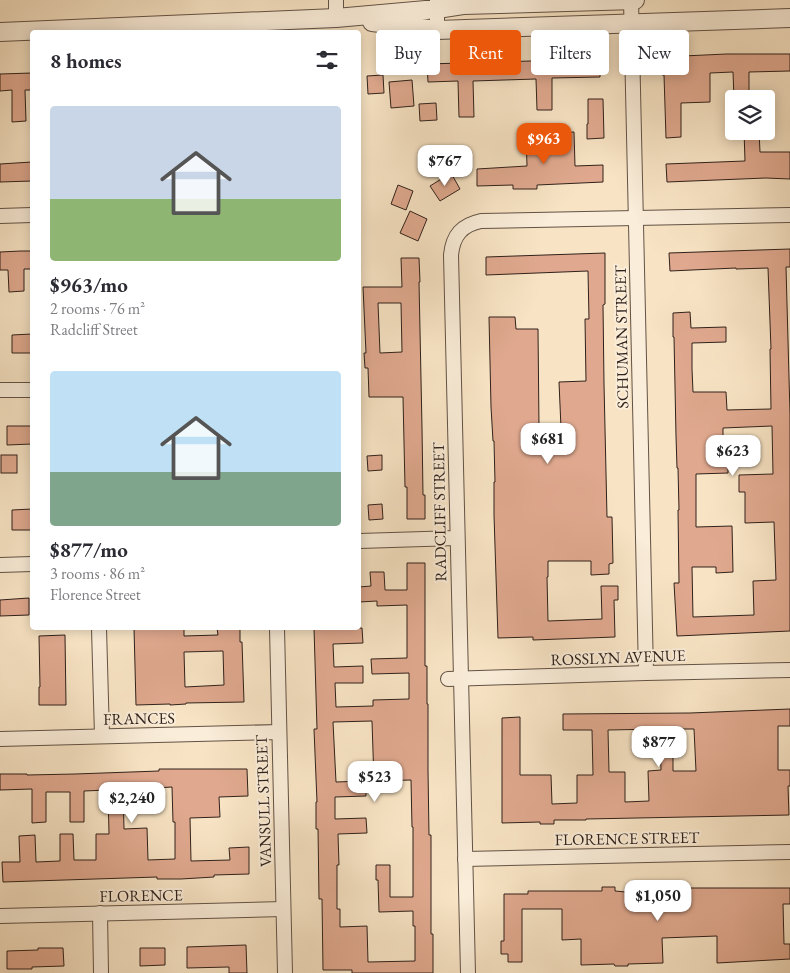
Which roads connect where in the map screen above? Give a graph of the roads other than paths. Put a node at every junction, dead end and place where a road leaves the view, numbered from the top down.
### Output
1 (336, 0) edge
2 (631, 0) edge
3 (635, 0) edge
4 (437, 4) edge
5 (336, 18) junction
6 (790, 18) edge
7 (632, 23) junction
8 (48, 30) edge
9 (437, 30) junction
10 (30, 31) edge
11 (0, 32) edge
12 (30, 215) edge
13 (790, 215) edge
14 (0, 216) edge
15 (636, 218) junction
16 (0, 390) edge
17 (30, 390) edge
18 (457, 538) junction
19 (361, 541) edge
20 (30, 564) edge
21 (0, 565) edge
22 (99, 630) edge
23 (276, 630) edge
24 (790, 670) edge
25 (646, 673) junction
26 (454, 679) junction
27 (279, 732) junction
28 (102, 736) junction
29 (0, 739) edge
30 (790, 852) edge
31 (465, 859) junction
32 (284, 909) junction
33 (100, 913) junction
34 (0, 916) edge
35 (101, 973) edge
36 (285, 973) edge
37 (468, 973) edge

1 - 5 street
2 - 3 street
2 - 4 street
2 - 7 street, SCHUMAN STREET
4 - 5 street
4 - 9 street
5 - 8 street
5 - 9 street
6 - 7 street
7 - 9 street
7 - 15 street, SCHUMAN STREET
10 - 11 street
12 - 14 street
13 - 15 street, RADCLIFF STREET
15 - 18 street, RADCLIFF STREET
15 - 25 street, SCHUMAN STREET
16 - 17 street
18 - 19 street
18 - 26 street, RADCLIFF STREET
20 - 21 street
22 - 28 street
23 - 27 street, VANSULL STREET
24 - 25 street, ROSSLYN AVENUE
25 - 26 street, ROSSLYN AVENUE
26 - 31 street, RADCLIFF STREET
27 - 28 street, FRANCES
27 - 32 street, VANSULL STREET
28 - 29 street, FRANCES
30 - 31 street, FLORENCE STREET
31 - 37 street, RADCLIFF STREET
32 - 33 street, FLORENCE
32 - 36 street, VANSULL STREET
33 - 34 street, FLORENCE
33 - 35 street

